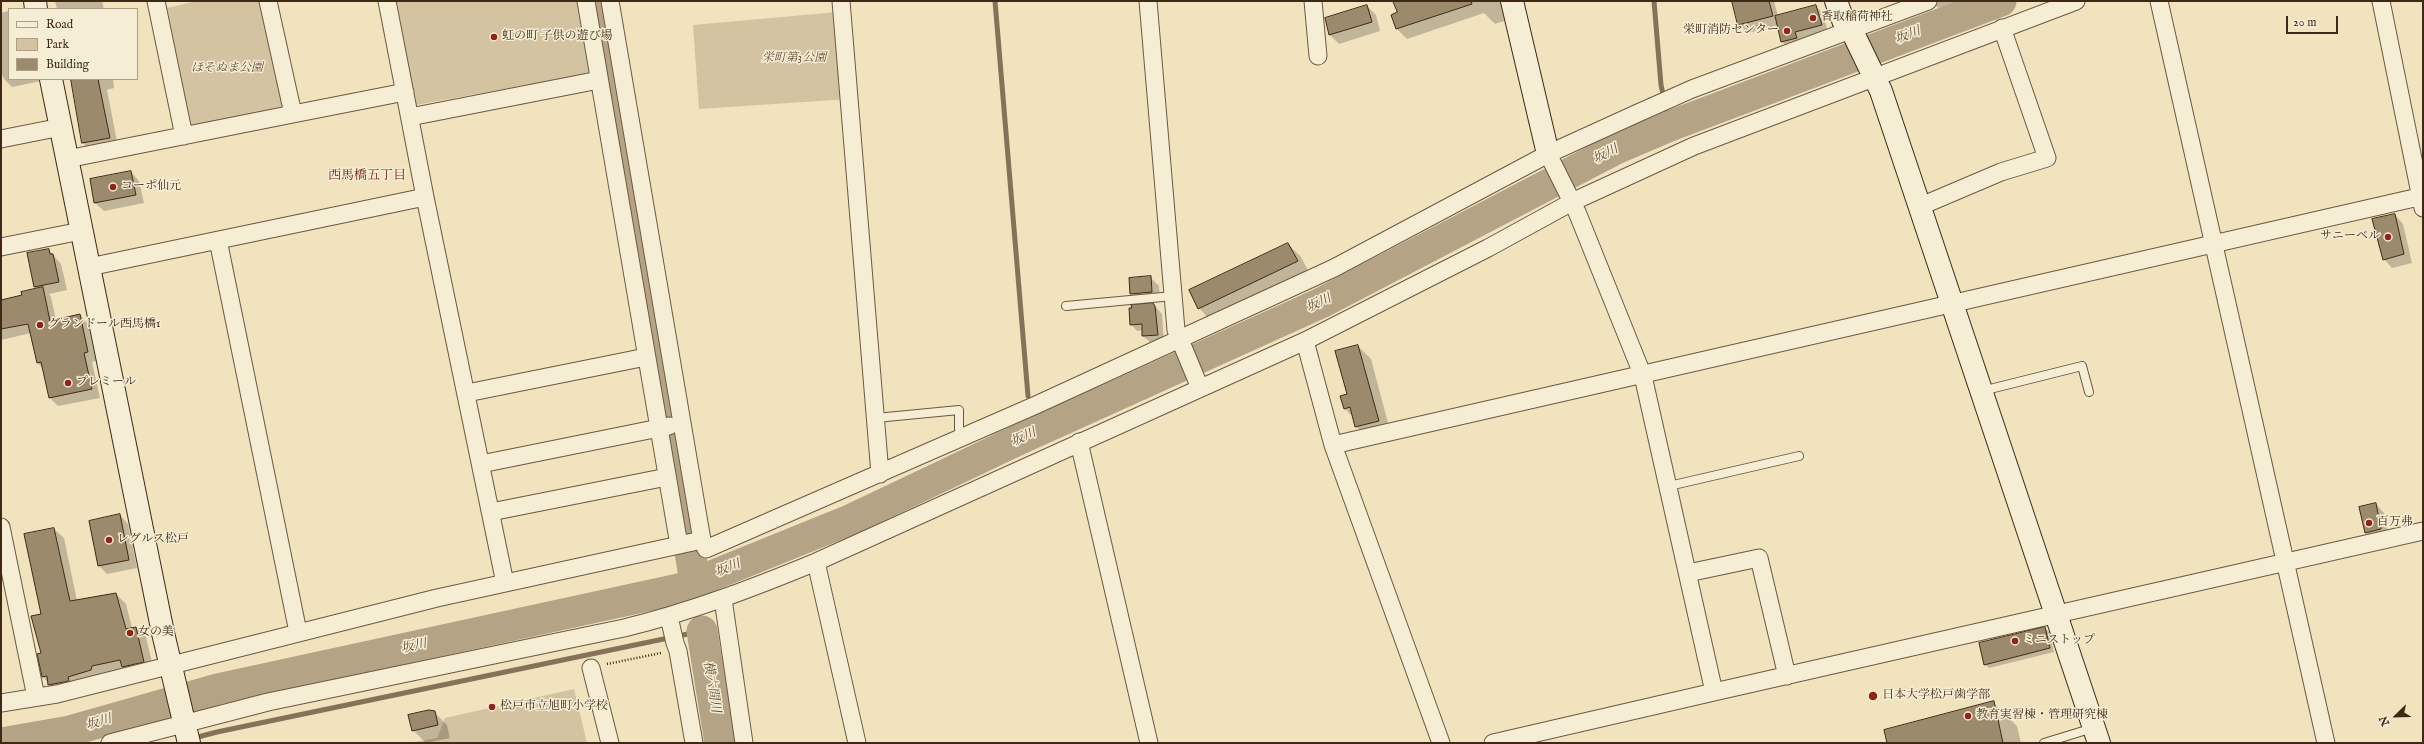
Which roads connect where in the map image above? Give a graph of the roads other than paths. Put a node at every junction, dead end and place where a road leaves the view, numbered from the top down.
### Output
1 (158, 1) edge
2 (268, 1) edge
3 (387, 1) edge
4 (586, 1) edge
5 (610, 1) edge
6 (841, 1) edge
7 (1148, 1) edge
8 (1313, 1) edge
9 (1512, 1) edge
10 (1836, 1) edge
11 (1928, 1) edge
12 (2076, 1) edge
13 (2159, 1) edge
14 (2381, 1) edge
15 (2002, 28) junction
16 (1852, 34) junction
17 (1318, 56) dead end
18 (1874, 76) junction
19 (51, 80) edge
20 (599, 80) junction
21 (405, 92) junction
22 (293, 114) junction
23 (410, 117) junction
24 (61, 127) junction
25 (184, 136) junction
26 (1, 139) edge
27 (1550, 158) junction
28 (67, 159) junction
29 (425, 197) junction
30 (1570, 200) junction
31 (2422, 200) edge
32 (1920, 206) junction
33 (81, 231) junction
34 (218, 240) junction
35 (2214, 245) junction
36 (1, 248) edge
37 (89, 267) junction
38 (1173, 296) junction
39 (1954, 305) junction
40 (1066, 306) dead end
41 (1304, 341) junction
42 (1180, 342) junction
43 (646, 357) junction
44 (1643, 376) junction
45 (1199, 385) junction
46 (1982, 391) junction
47 (2089, 392) dead end
48 (467, 393) junction
49 (876, 418) junction
50 (682, 424) junction
51 (659, 428) junction
52 (959, 429) dead end
53 (1079, 442) junction
54 (1333, 444) junction
55 (1799, 456) dead end
56 (481, 464) junction
57 (880, 474) junction
58 (667, 477) junction
59 (1669, 486) junction
60 (491, 512) junction
61 (1, 527) edge
62 (2423, 531) edge
63 (700, 541) junction
64 (679, 545) junction
65 (816, 562) junction
66 (2285, 562) junction
67 (1688, 573) junction
68 (506, 583) junction
69 (718, 600) junction
70 (676, 614) junction
71 (2056, 614) junction
72 (298, 632) junction
73 (591, 668) road end
74 (172, 674) junction
75 (1787, 676) junction
76 (1714, 692) junction
77 (36, 697) junction
78 (1, 702) edge
79 (185, 729) edge
80 (2097, 735) edge
81 (110, 743) edge
82 (610, 743) edge
83 (694, 743) edge
84 (744, 743) edge
85 (857, 743) edge
86 (1149, 743) edge
87 (1441, 743) edge
88 (1492, 743) edge
89 (2044, 743) edge
90 (2326, 743) edge

1 - 25 street
2 - 22 street
3 - 21 street
4 - 20 street
5 - 50 street
6 - 49 street
7 - 38 street
8 - 17 street
9 - 27 street
10 - 16 street
11 - 16 street
12 - 15 street
13 - 35 street
14 - 31 street
15 - 18 street
15 - 32 street
16 - 18 street
16 - 27 street
18 - 30 street
18 - 32 street
19 - 24 street
20 - 23 street
20 - 43 street
21 - 22 street
21 - 23 street
22 - 25 street
23 - 29 street
24 - 26 street
24 - 28 street
25 - 28 street
27 - 30 street
27 - 42 street
28 - 33 street
29 - 34 street
29 - 48 street
30 - 41 street
30 - 44 street
31 - 35 street
32 - 39 street
33 - 36 street
33 - 37 street
34 - 37 street
34 - 72 street
35 - 39 street
35 - 66 street
37 - 74 street
38 - 40 lane
38 - 42 street
39 - 44 street
39 - 46 street
41 - 45 street
41 - 54 street
42 - 45 street
42 - 57 street
43 - 48 street
43 - 51 street
44 - 54 street
44 - 59 street
45 - 53 street
46 - 47 lane
46 - 71 street
48 - 56 street
49 - 52 lane
49 - 57 street
50 - 51 street
50 - 63 street
51 - 56 street
51 - 58 street
53 - 65 street
53 - 86 street
54 - 87 street
55 - 59 lane
56 - 60 street
57 - 63 street
58 - 60 street
58 - 64 street
59 - 67 street
60 - 68 street
61 - 77 street
62 - 66 street
63 - 64 street
64 - 68 street
65 - 69 street
65 - 85 street
66 - 71 street
66 - 90 street
67 - 75 street
67 - 76 street
68 - 72 street
69 - 70 street
69 - 84 street
70 - 79 street
70 - 83 street
71 - 75 street
71 - 80 street
72 - 74 street
73 - 82 street
74 - 77 street
74 - 79 street
75 - 76 street
76 - 88 street
77 - 78 street
79 - 81 street
80 - 89 lane

